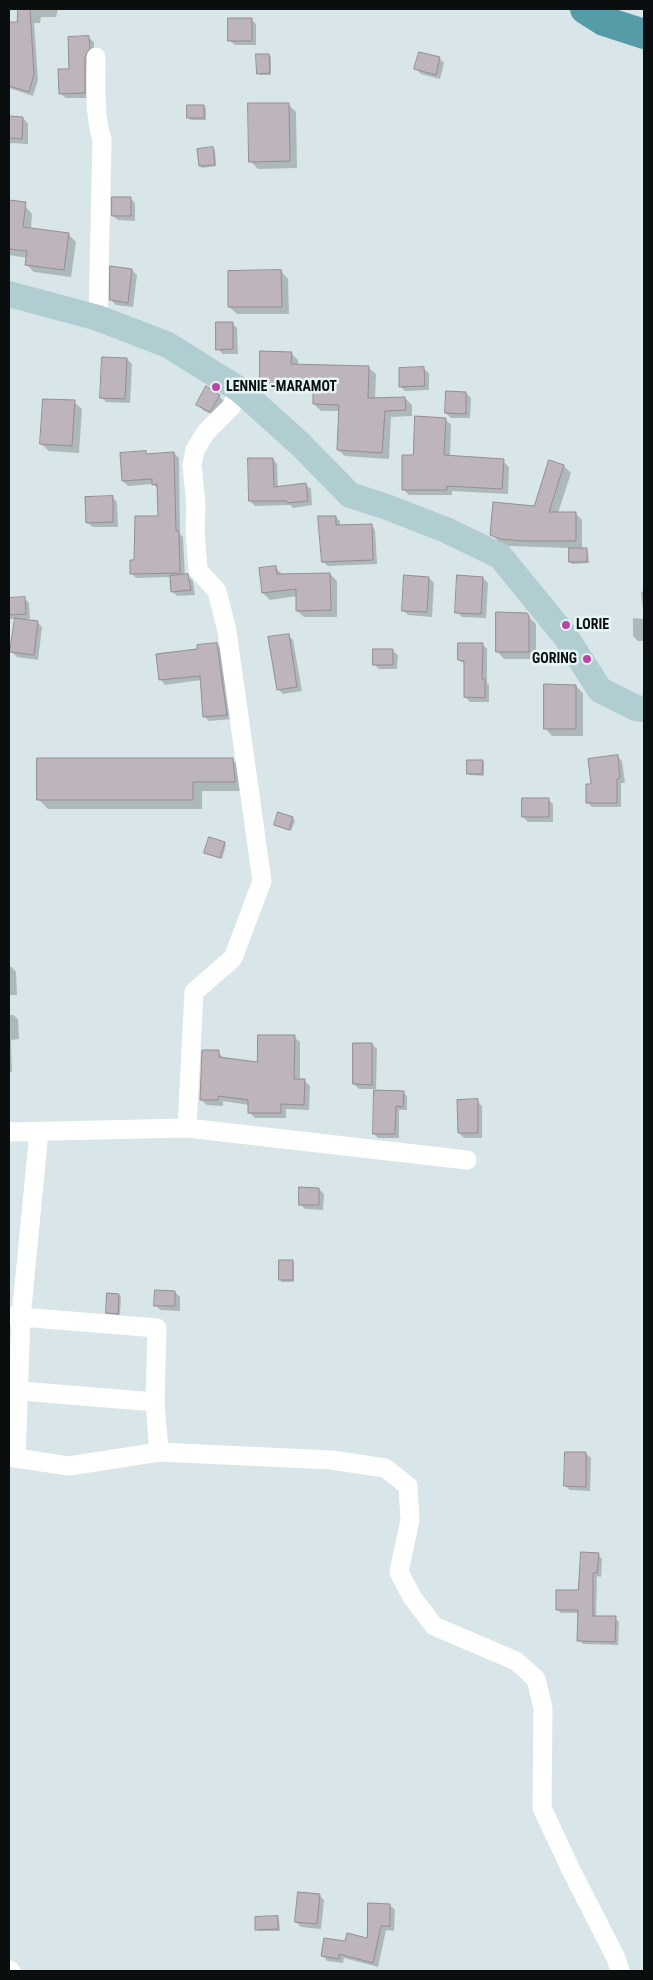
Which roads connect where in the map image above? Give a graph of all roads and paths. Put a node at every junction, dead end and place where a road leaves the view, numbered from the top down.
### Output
1 (96, 57) dead end
2 (9, 294) edge
3 (98, 318) junction
4 (240, 390) junction
5 (644, 709) edge
6 (187, 1128) junction
7 (9, 1132) edge
8 (39, 1132) junction
9 (467, 1160) dead end
10 (15, 1316) edge
11 (13, 1390) edge
12 (155, 1402) junction
13 (159, 1452) junction
14 (12, 1458) edge
15 (620, 1971) edge

1 - 3 street
2 - 3 street
3 - 4 street
4 - 5 street
4 - 6 street
6 - 8 street
6 - 9 street
7 - 8 street
8 - 10 street
10 - 11 street
10 - 12 street
11 - 12 street
11 - 14 street
12 - 13 street
13 - 14 street
13 - 15 street

